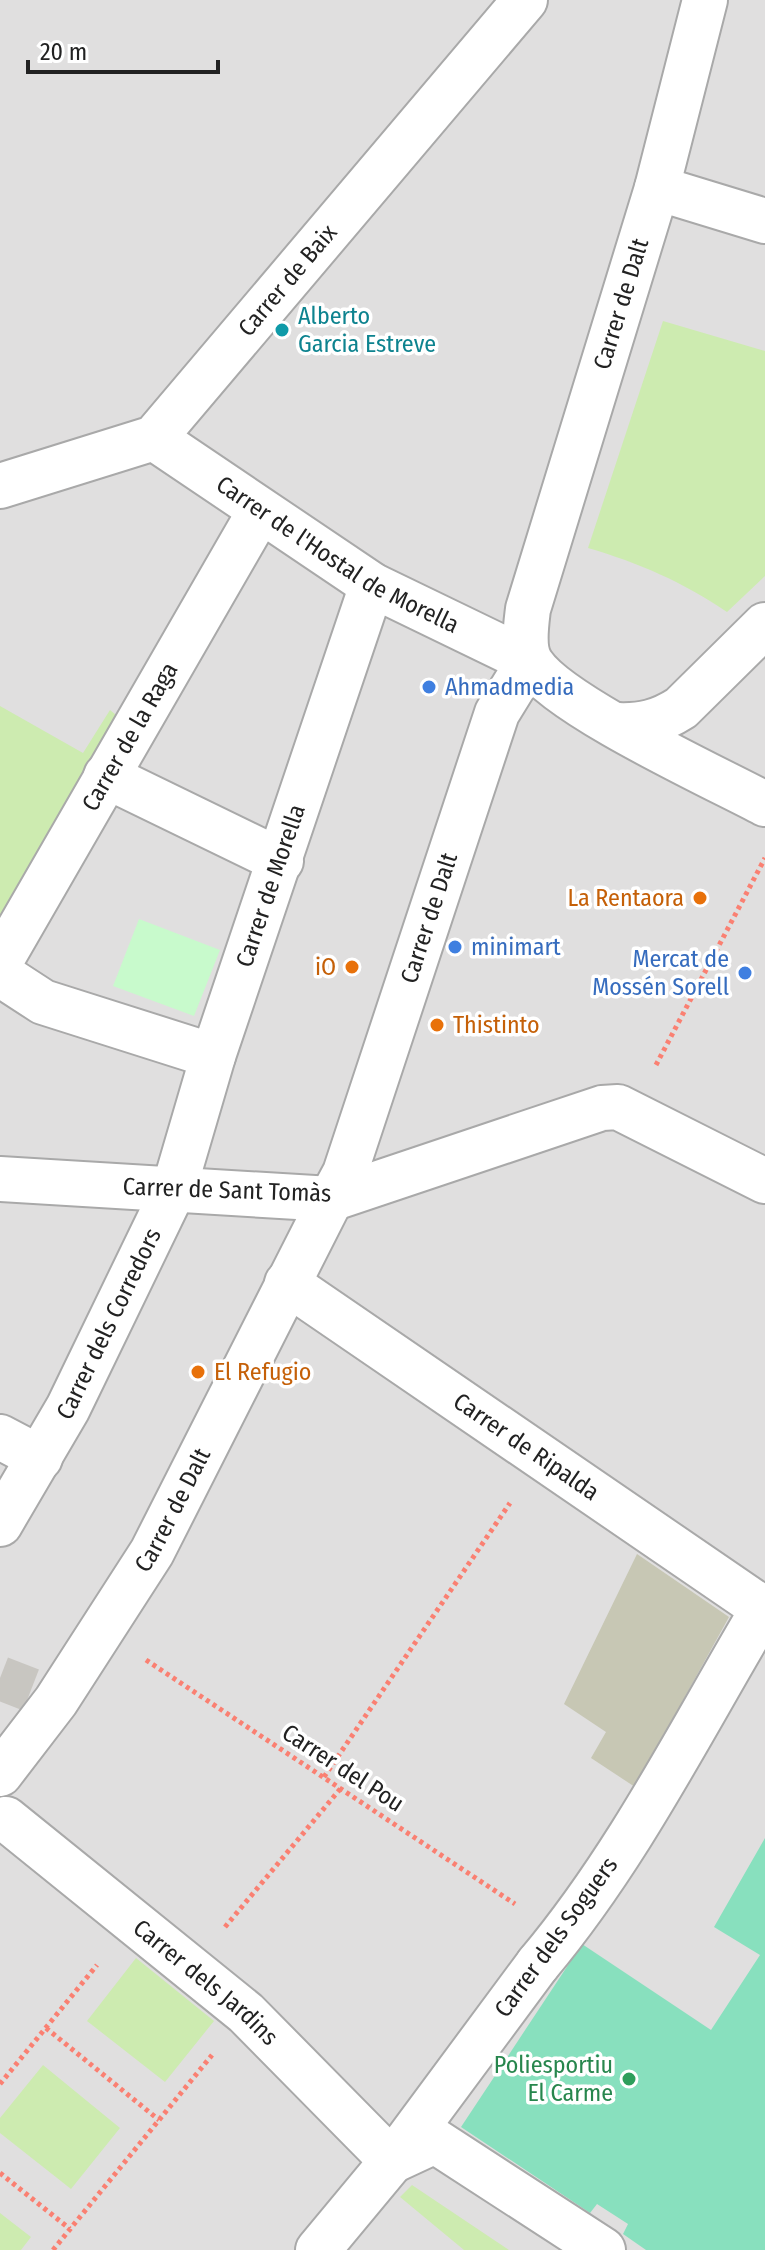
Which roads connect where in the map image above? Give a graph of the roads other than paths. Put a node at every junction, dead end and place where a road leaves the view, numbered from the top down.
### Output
1 (525, 0) edge
2 (705, 0) edge
3 (657, 188) junction
4 (765, 221) edge
5 (154, 438) junction
6 (0, 486) edge
7 (260, 511) junction
8 (372, 585) junction
9 (765, 625) edge
10 (529, 661) junction
11 (617, 725) junction
12 (106, 776) junction
13 (765, 804) edge
14 (281, 861) junction
15 (0, 962) edge
16 (0, 974) edge
17 (213, 1056) junction
18 (0, 1179) edge
19 (765, 1181) edge
20 (174, 1189) junction
21 (331, 1199) junction
22 (287, 1283) junction
23 (0, 1437) edge
24 (40, 1458) junction
25 (0, 1524) edge
26 (764, 1608) edge
27 (0, 1774) edge
28 (6, 1819) dead end
29 (392, 2161) junction
30 (318, 2250) edge
31 (603, 2250) edge

1 - 5 street, Carrer de Baix
2 - 3 street, Carrer de Dalt
3 - 4 street
3 - 10 street, Carrer de Dalt
5 - 6 street
5 - 7 street, Carrer de l'Hostal de Morella
7 - 8 street, Carrer de l'Hostal de Morella
7 - 12 street, Carrer de la Raga
8 - 10 street, Carrer de l'Hostal de Morella
8 - 14 street, Carrer de Morella
9 - 11 street
10 - 11 street, Carrer de l'Hostal de Morella
10 - 21 street, Carrer de Dalt
11 - 13 street, Carrer de l'Hostal de Morella
12 - 14 street
12 - 15 street, Carrer de la Raga
14 - 17 street, Carrer de Morella
16 - 17 street
17 - 20 street, Carrer de Morella
18 - 20 street, Carrer de Sant Tomàs
19 - 21 street, Carrer de Sant Tomàs
20 - 21 street, Carrer de Sant Tomàs
20 - 24 street, Carrer dels Corredors
21 - 22 street, Carrer de Dalt
22 - 26 street, Carrer de Ripalda
22 - 27 street, Carrer de Dalt
23 - 24 street
24 - 25 street, Carrer dels Corredors
26 - 29 street, Carrer dels Soguers
28 - 29 street, Carrer dels Jardins
29 - 30 street, Carrer dels Soguers
29 - 31 street

